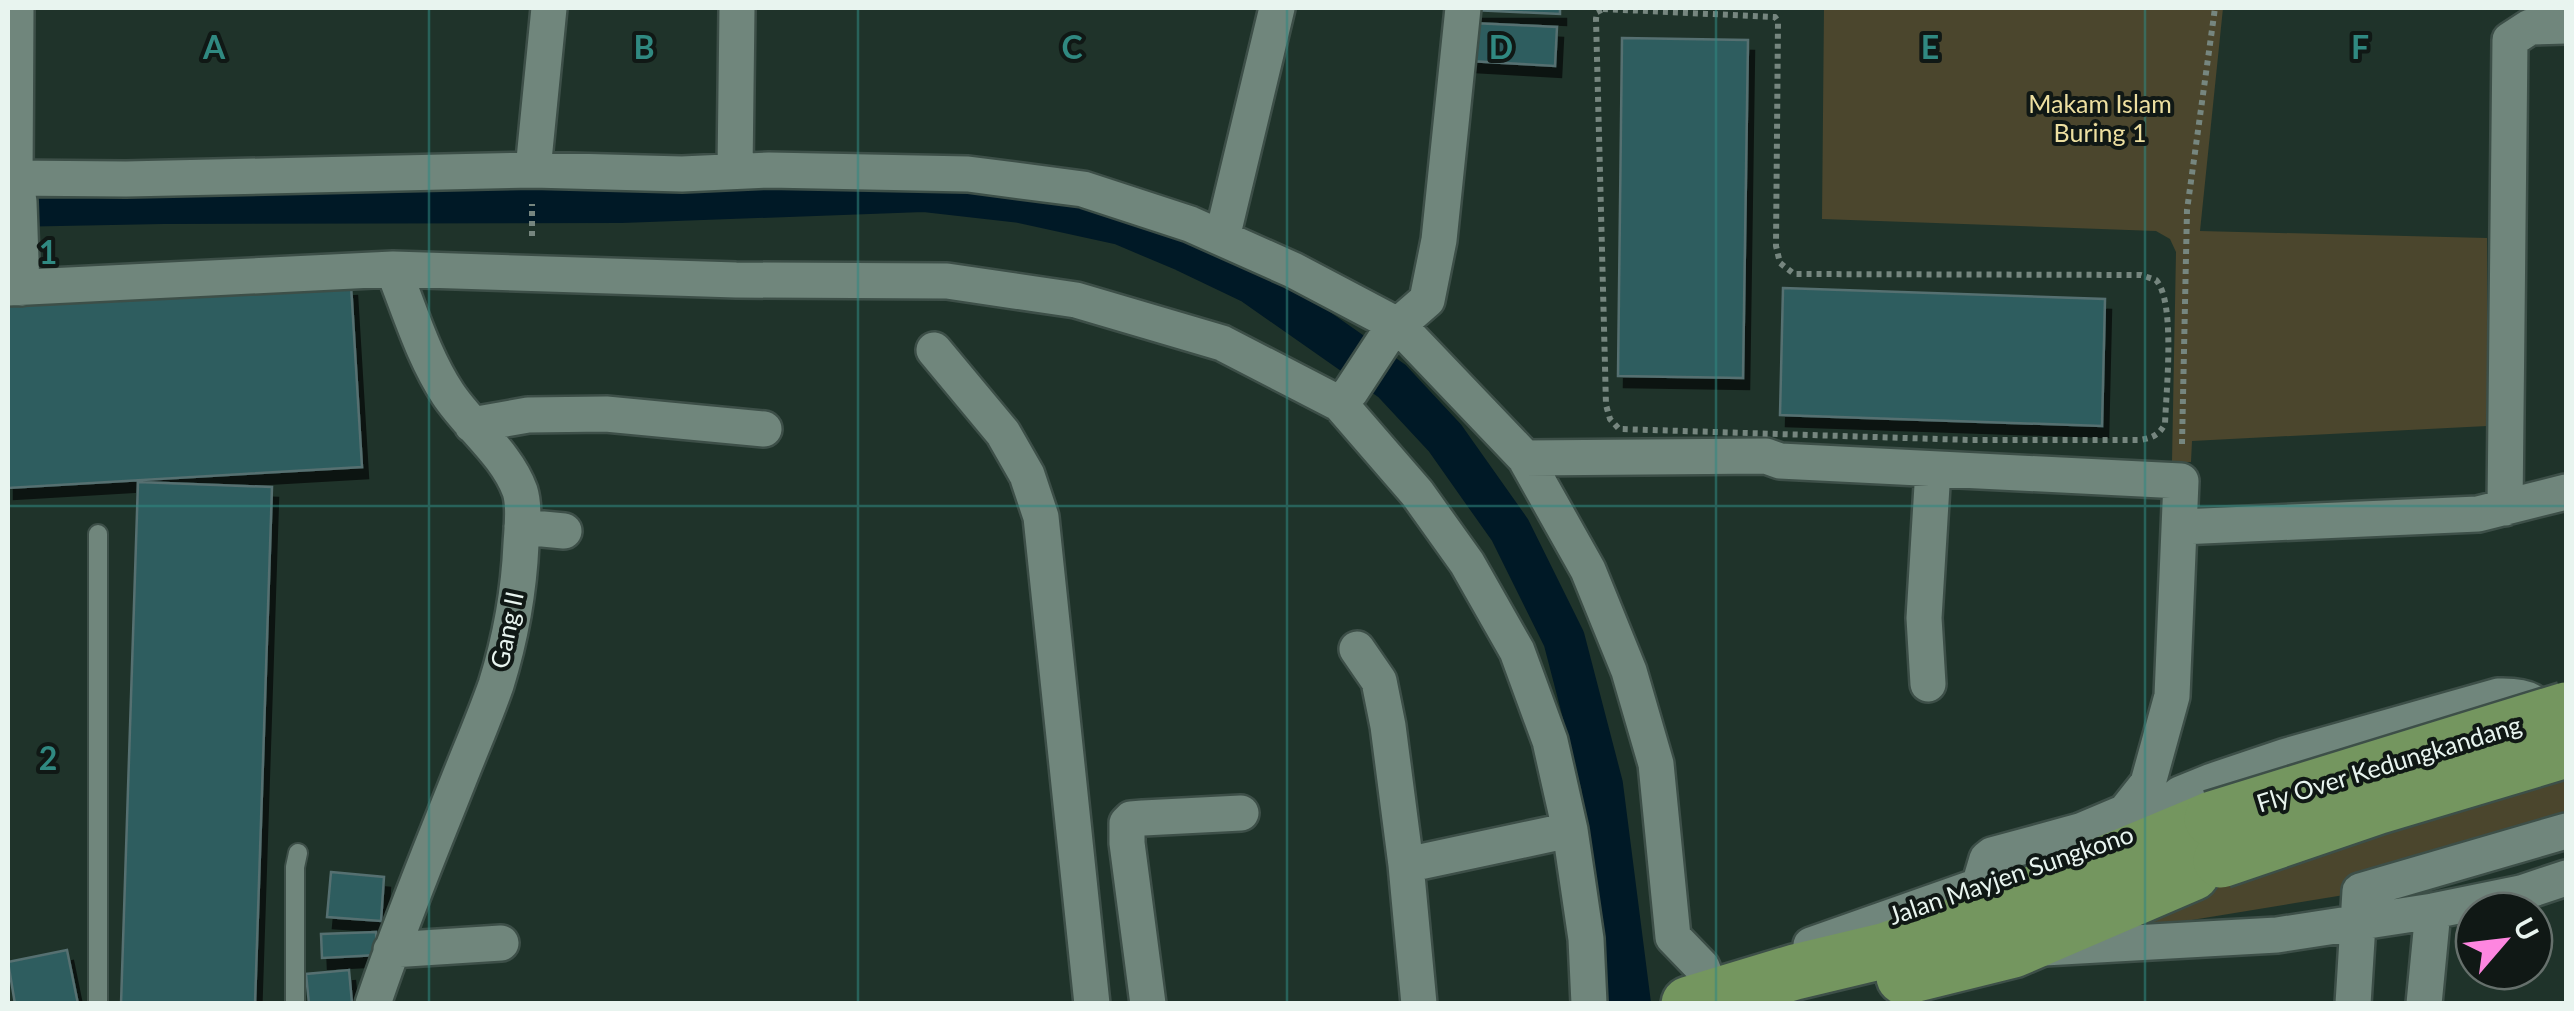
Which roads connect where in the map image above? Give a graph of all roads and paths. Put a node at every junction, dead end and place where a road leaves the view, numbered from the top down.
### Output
1 (16, 8) edge
2 (549, 8) edge
3 (736, 8) edge
4 (1277, 8) edge
5 (1463, 8) edge
6 (2215, 8) edge
7 (2566, 26) edge
8 (735, 171) junction
9 (14, 186) edge
10 (533, 186) junction
11 (1774, 204) joint
12 (1222, 238) junction
13 (532, 240) dead end
14 (393, 269) junction
15 (17, 283) edge
16 (1394, 330) junction
17 (934, 350) dead end
18 (1345, 398) junction
19 (472, 425) junction
20 (764, 428) dead end
21 (1524, 458) junction
22 (1932, 470) junction
23 (2181, 480) junction
24 (2566, 492) edge
25 (2505, 508) junction
26 (522, 527) junction
27 (2180, 527) junction
28 (564, 531) dead end
29 (98, 534) dead end
30 (1357, 649) dead end
31 (1928, 684) dead end
32 (2566, 710) edge
33 (2566, 752) edge
34 (1241, 813) dead end
35 (1570, 830) junction
36 (2566, 831) edge
37 (2208, 851) junction
38 (298, 853) dead end
39 (1406, 865) junction
40 (2566, 878) edge
41 (1978, 886) junction
42 (2434, 911) junction
43 (501, 943) dead end
44 (391, 950) junction
45 (2014, 950) junction
46 (1705, 1001) edge
47 (98, 1004) edge
48 (295, 1004) edge
49 (373, 1004) edge
50 (1092, 1004) edge
51 (1148, 1004) edge
52 (1419, 1004) edge
53 (1589, 1004) edge
54 (2353, 1004) edge
55 (2424, 1004) edge

1 - 9 street
2 - 10 street
3 - 8 street
4 - 12 street
5 - 16 street
6 - 23 path
7 - 25 street
8 - 10 street
8 - 12 street
9 - 10 street
9 - 15 street
10 - 13 path
11 - 11 path
12 - 16 street
14 - 15 street
14 - 18 street
14 - 19 street, Gang II
16 - 18 street
16 - 21 street
17 - 50 street
18 - 35 street
19 - 20 street
19 - 26 street, Gang II
21 - 22 street
21 - 46 street
22 - 23 street
22 - 31 street
23 - 27 street
24 - 25 street
25 - 27 street
26 - 28 street
26 - 44 street, Gang II
27 - 41 street
29 - 47 lane
30 - 39 street
32 - 37 main road, Fly Over Kedungkandang, bridge
33 - 37 main road, Fly Over Kedungkandang, bridge
33 - 41 street, Jalan Mayjen Sungkono
34 - 51 street
35 - 39 street
35 - 53 street
36 - 54 street
37 - 45 main road
37 - 46 main road
38 - 48 lane
39 - 52 street
40 - 42 street
41 - 46 street, Jalan Mayjen Sungkono
42 - 45 street
42 - 55 street
43 - 44 street
44 - 49 street, Gang II
45 - 46 main road

